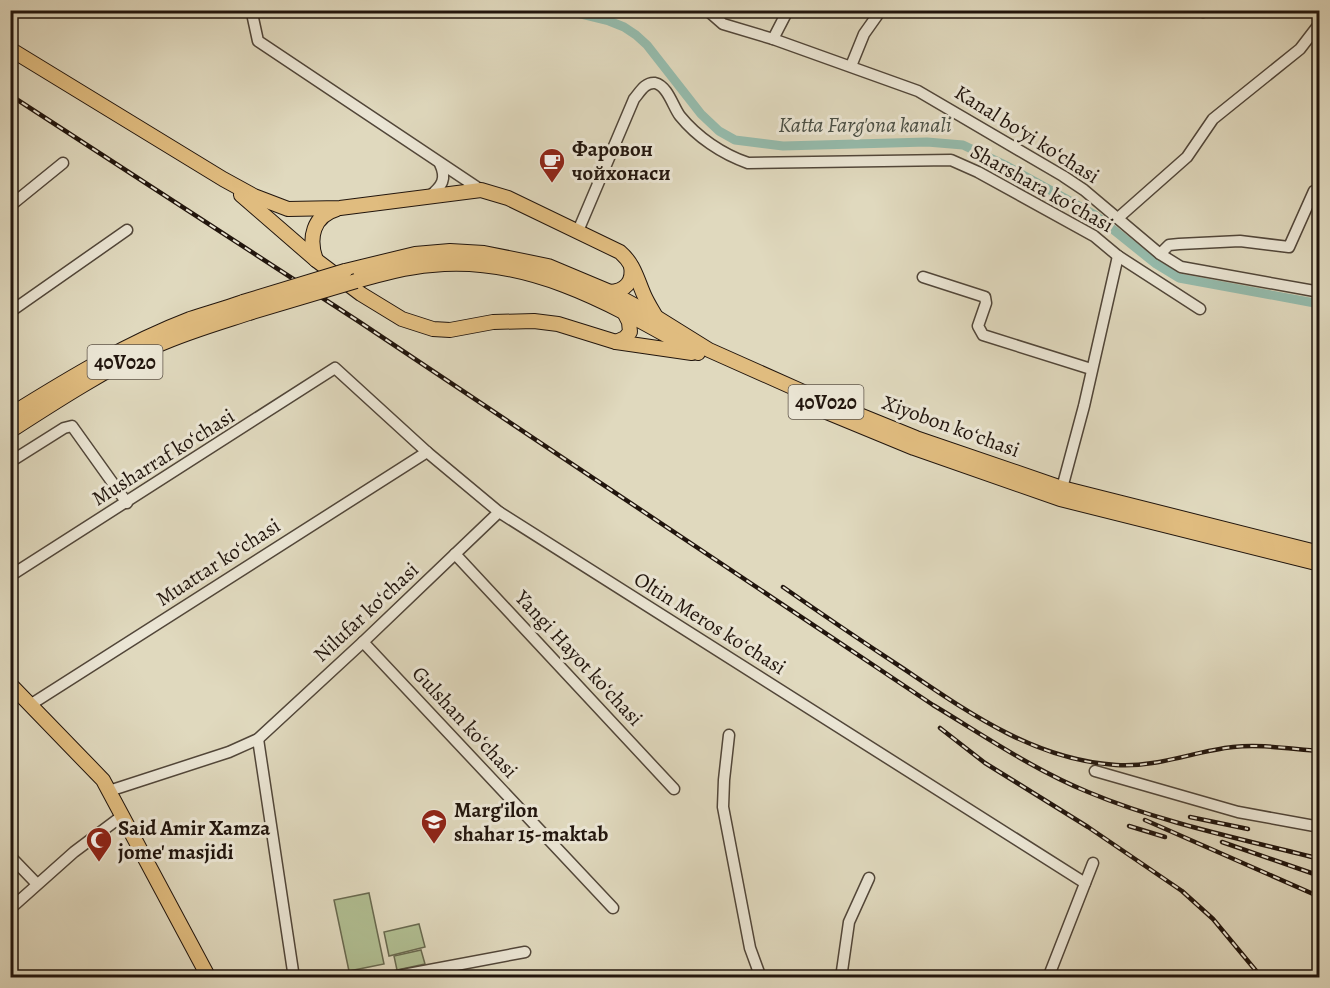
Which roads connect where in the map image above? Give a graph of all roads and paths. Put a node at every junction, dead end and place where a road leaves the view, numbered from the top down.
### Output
1 (256, 10) edge
2 (707, 10) edge
3 (788, 10) edge
4 (881, 10) edge
5 (1320, 23) edge
6 (772, 39) junction
7 (10, 49) edge
8 (851, 66) junction
9 (63, 163) dead end
10 (440, 164) junction
11 (223, 179) junction
12 (481, 190) junction
13 (1314, 190) dead end
14 (430, 196) junction
15 (10, 206) edge
16 (340, 208) junction
17 (1118, 218) junction
18 (127, 230) dead end
19 (578, 231) junction
20 (1160, 254) junction
21 (1118, 256) junction
22 (316, 260) junction
23 (629, 262) junction
24 (350, 276) junction
25 (923, 277) dead end
26 (610, 292) junction
27 (1320, 292) edge
28 (246, 307) junction
29 (1200, 309) dead end
30 (10, 312) edge
31 (624, 312) junction
32 (656, 317) junction
33 (616, 342) junction
34 (701, 355) junction
35 (335, 368) joint
36 (1091, 369) junction
37 (10, 415) edge
38 (10, 431) edge
39 (427, 452) junction
40 (10, 462) edge
41 (1062, 488) junction
42 (127, 503) junction
43 (499, 512) junction
44 (1216, 534) junction
45 (1320, 553) edge
46 (455, 554) junction
47 (1320, 564) edge
48 (10, 576) edge
49 (363, 642) junction
50 (10, 684) edge
51 (30, 705) junction
52 (729, 735) dead end
53 (258, 739) junction
54 (1095, 771) dead end
55 (674, 789) dead end
56 (109, 792) junction
57 (122, 816) junction
58 (1320, 827) edge
59 (10, 856) edge
60 (1093, 863) dead end
61 (869, 878) dead end
62 (1085, 883) junction
63 (37, 884) junction
64 (613, 908) dead end
65 (10, 909) edge
66 (525, 952) dead end
67 (209, 978) edge
68 (294, 978) edge
69 (387, 978) edge
70 (761, 978) edge
71 (841, 978) edge
72 (1048, 978) edge

1 - 10 street
2 - 6 street, Kanal boʻyi koʻchasi
3 - 6 street
4 - 8 street
5 - 17 street
6 - 8 street, Kanal boʻyi koʻchasi
7 - 11 main road
8 - 17 street, Kanal boʻyi koʻchasi
9 - 15 street
10 - 12 street
10 - 14 street
11 - 16 main road
11 - 22 main road
12 - 14 main road
12 - 19 main road
13 - 20 street
14 - 16 main road
16 - 22 main road
17 - 20 street, Kanal boʻyi koʻchasi
18 - 30 street
19 - 21 street, Sharshara koʻchasi
19 - 23 main road
20 - 27 street, Kanal boʻyi koʻchasi
21 - 29 street, Sharshara koʻchasi
21 - 36 street
22 - 33 main road
23 - 26 main road
23 - 32 main road
24 - 26 main road, Xiyobon koʻchasi / 40V020
24 - 28 main road, 40V020, bridge
24 - 31 main road, Xiyobon koʻchasi / 40V020
25 - 36 street
26 - 32 main road, Xiyobon koʻchasi / 40V020
28 - 37 main road, 40V020
28 - 38 main road, 40V020
31 - 33 main road
31 - 34 main road, Xiyobon koʻchasi / 40V020
32 - 41 main road, Xiyobon koʻchasi / 40V020
33 - 34 main road
34 - 44 main road, Xiyobon koʻchasi / 40V020
35 - 39 street, Oltin Meros koʻchasi
35 - 42 street, Musharraf koʻchasi
36 - 41 street
39 - 43 street, Oltin Meros koʻchasi
39 - 51 street, Muattar koʻchasi
40 - 42 street
41 - 44 main road, Xiyobon koʻchasi / 40V020
42 - 48 street, Musharraf koʻchasi
43 - 46 street, Nilufar koʻchasi
43 - 62 street, Oltin Meros koʻchasi
44 - 45 main road, Xiyobon koʻchasi / 40V020
44 - 47 main road, Xiyobon koʻchasi / 40V020
46 - 49 street, Nilufar koʻchasi
46 - 55 street, Yangi Hayot koʻchasi
49 - 53 street, Nilufar koʻchasi
49 - 64 street, Gulshan koʻchasi
50 - 51 main road
51 - 56 main road
52 - 70 street
53 - 56 street, Nilufar koʻchasi
53 - 68 street
54 - 58 street
56 - 57 main road
57 - 63 street
57 - 67 main road
59 - 63 street
60 - 62 street
61 - 71 street
62 - 72 street
63 - 65 street
66 - 69 street

